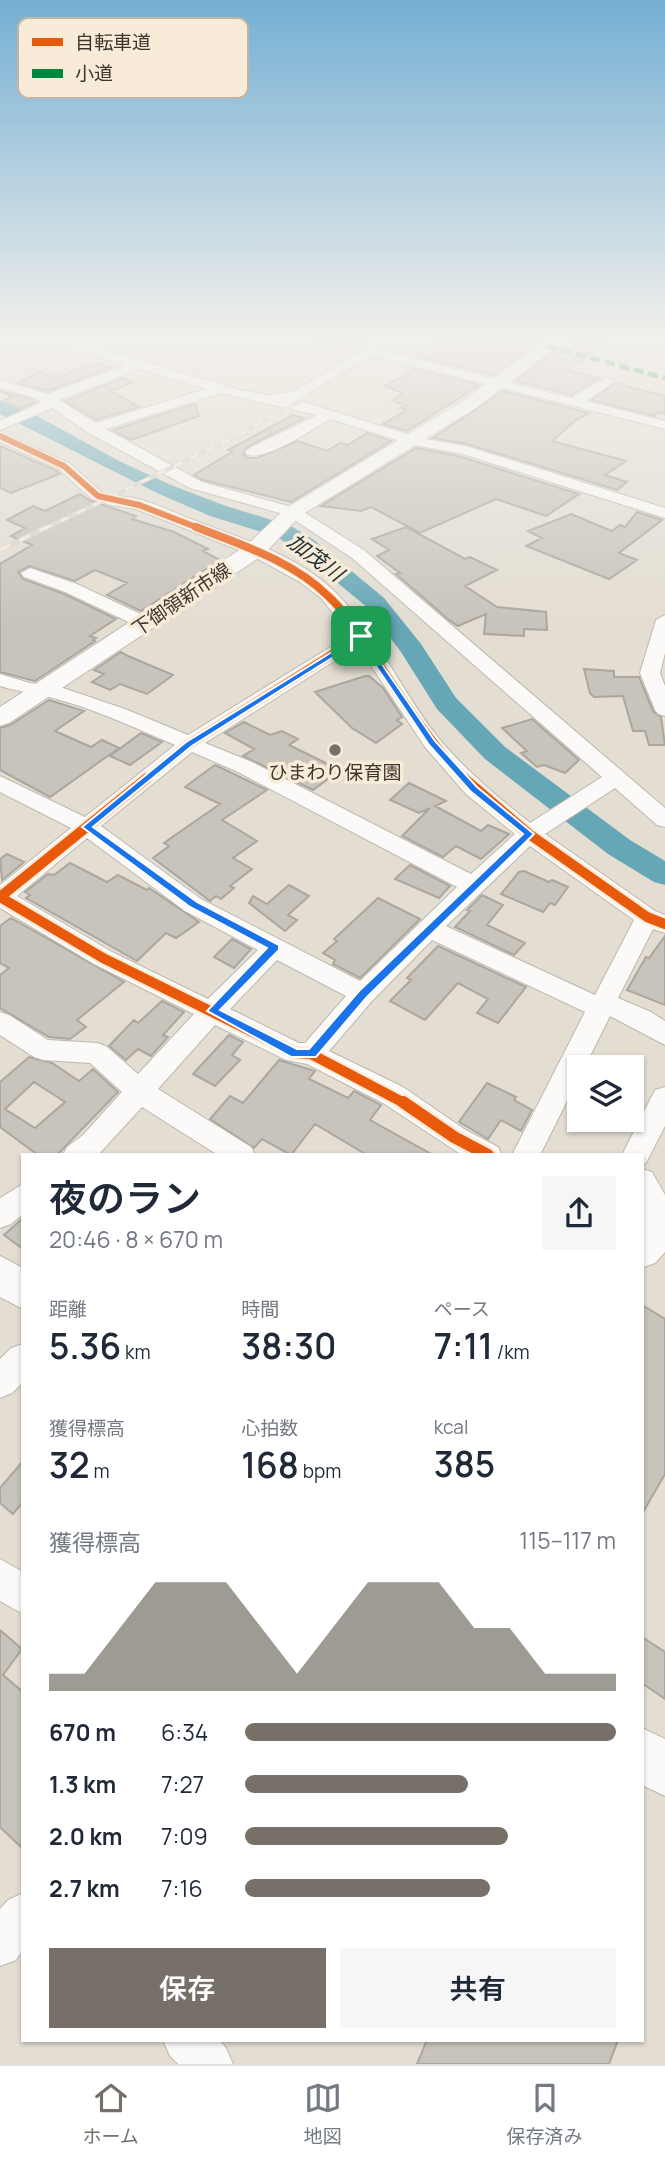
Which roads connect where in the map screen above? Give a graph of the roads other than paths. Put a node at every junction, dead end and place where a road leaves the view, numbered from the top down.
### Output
1 (94, 430) edge
2 (300, 430) edge
3 (380, 430) edge
4 (426, 430) edge
5 (0, 436) edge
6 (410, 440) junction
7 (253, 452) dead end
8 (665, 513) edge
9 (290, 514) junction
10 (258, 548) junction
11 (30, 573) dead end
12 (665, 620) edge
13 (145, 623) junction
14 (361, 636) junction
15 (0, 680) edge
16 (44, 690) junction
17 (665, 710) edge
18 (0, 718) edge
19 (189, 744) junction
20 (616, 777) junction
21 (0, 783) edge
22 (665, 820) edge
23 (87, 827) junction
24 (532, 832) junction
25 (473, 885) junction
26 (0, 897) edge
27 (656, 920) edge
28 (430, 929) junction
29 (275, 947) junction
30 (363, 994) junction
31 (601, 1006) junction
32 (212, 1011) junction
33 (0, 1022) edge
34 (665, 1035) edge
35 (312, 1054) junction
36 (139, 1091) junction
37 (665, 1098) edge
38 (80, 1153) edge
39 (238, 1153) edge
40 (484, 1153) edge
41 (527, 1153) edge
42 (637, 1153) edge
43 (644, 1185) edge
44 (21, 1199) edge
45 (0, 1215) edge
46 (656, 1248) edge
47 (0, 1274) edge
48 (21, 1290) edge
49 (21, 1361) edge
50 (0, 1382) edge
51 (0, 1577) edge
52 (21, 1594) edge
53 (644, 1754) edge
54 (665, 1770) edge
55 (21, 1918) edge
56 (0, 1944) edge
57 (188, 2042) edge
58 (210, 2064) edge

1 - 9 street
2 - 7 street
3 - 6 street
4 - 6 main road, 下御領新市線
5 - 10 street
6 - 8 street
6 - 9 main road, 下御領新市線
9 - 10 main road, 下御領新市線
9 - 20 street
10 - 13 main road, 下御領新市線
10 - 14 street
11 - 13 street
12 - 17 street
13 - 16 main road, 下御領新市線
14 - 19 street
14 - 24 street
15 - 16 street
16 - 18 main road, 下御領新市線
16 - 19 street
19 - 23 street
19 - 25 street
20 - 22 street
20 - 24 street
21 - 23 street
23 - 26 street
23 - 29 street
24 - 25 street
24 - 27 street
25 - 28 street
26 - 32 street
27 - 31 street
28 - 30 street
28 - 31 street
29 - 30 street
29 - 32 street
30 - 35 street
31 - 34 street
31 - 41 street
32 - 35 street
32 - 36 street
33 - 36 street
35 - 40 street
36 - 38 street
36 - 39 street
37 - 42 street
43 - 46 street
44 - 45 street
47 - 48 main road
49 - 50 street
51 - 52 street
53 - 54 main road
55 - 56 street
57 - 58 street

